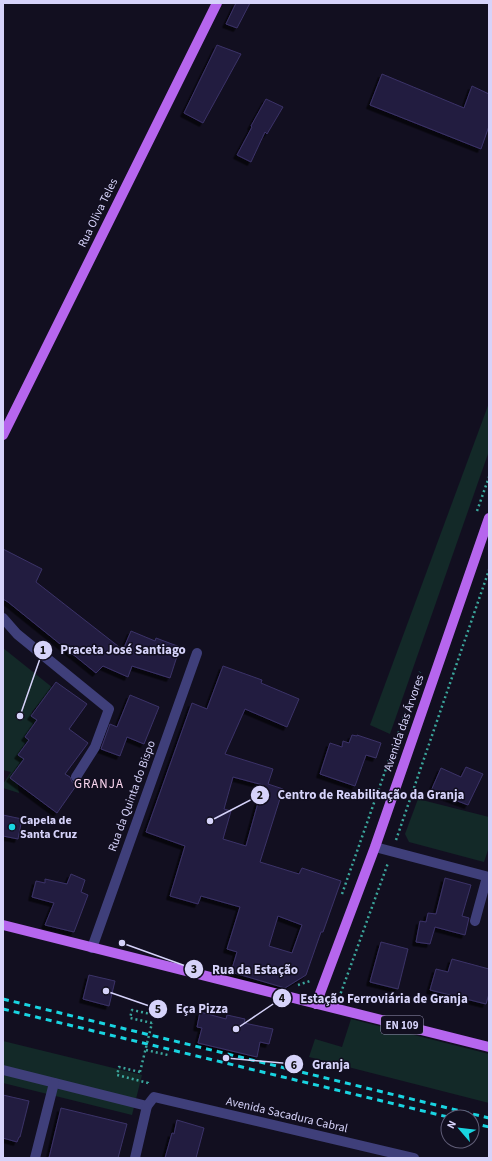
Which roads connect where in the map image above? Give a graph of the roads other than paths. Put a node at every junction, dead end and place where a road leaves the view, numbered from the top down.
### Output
1 (216, 3) edge
2 (4, 432) edge
3 (489, 518) edge
4 (3, 618) edge
5 (197, 653) dead end
6 (76, 777) dead end
7 (375, 847) junction
8 (488, 877) edge
9 (475, 921) dead end
10 (3, 925) edge
11 (92, 948) junction
12 (316, 1004) junction
13 (489, 1047) edge
14 (3, 1070) edge
15 (54, 1083) junction
16 (151, 1101) junction
17 (35, 1158) edge
18 (135, 1158) edge
19 (414, 1158) edge

1 - 2 main road, Rua Oliva Teles
3 - 7 main road, Avenida das Árvores
4 - 6 street
5 - 11 street, Rua da Quinta do Bispo
7 - 8 street
7 - 12 main road, Avenida das Árvores
8 - 9 street
10 - 11 main road, EN 109
11 - 12 main road, EN 109
12 - 13 main road, EN 109
14 - 15 street, Avenida Sacadura Cabral
15 - 16 street, Avenida Sacadura Cabral
15 - 17 street
16 - 18 street
16 - 19 street, Avenida Sacadura Cabral

